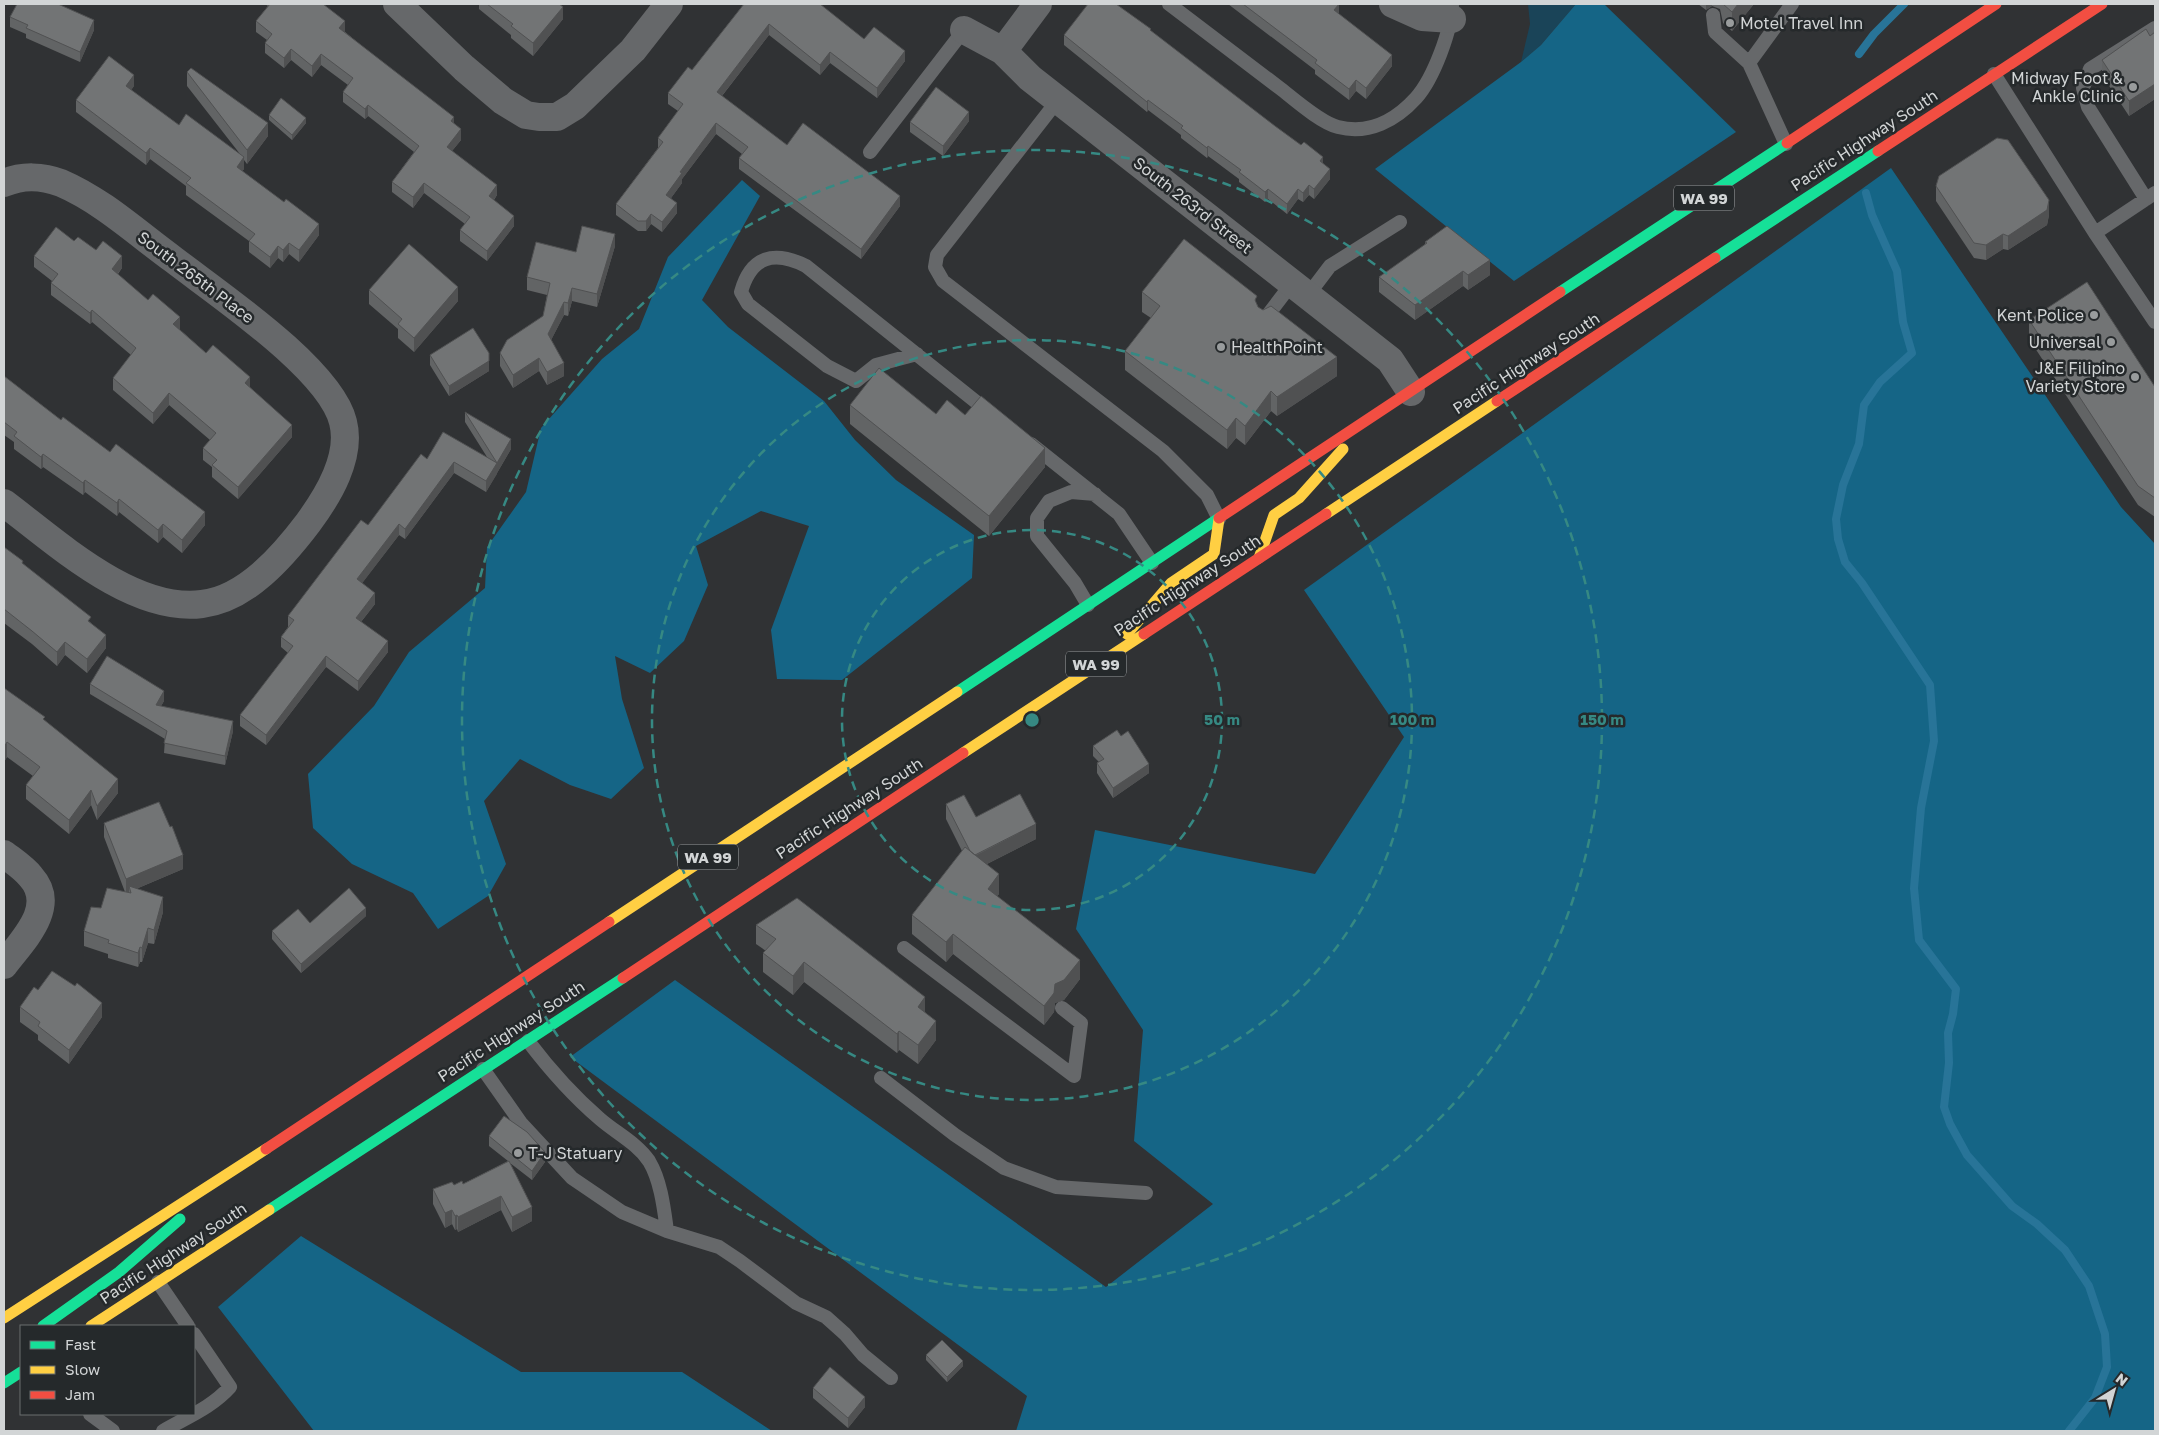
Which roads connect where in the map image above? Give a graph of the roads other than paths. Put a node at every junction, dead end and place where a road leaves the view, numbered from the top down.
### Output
1 (397, 4) edge
2 (669, 4) edge
3 (1038, 4) edge
4 (1169, 4) edge
5 (1393, 4) edge
6 (1792, 4) edge
7 (1996, 4) edge
8 (2102, 4) edge
9 (1452, 11) edge
10 (1713, 15) dead end
11 (2155, 28) edge
12 (964, 30) joint
13 (1003, 51) junction
14 (1749, 63) junction
15 (1994, 74) junction
16 (1058, 100) junction
17 (1786, 144) junction
18 (870, 152) dead end
19 (10, 181) edge
20 (2151, 196) edge
21 (1400, 222) dead end
22 (2095, 233) junction
23 (1300, 289) junction
24 (1264, 320) edge
25 (2155, 322) edge
26 (917, 354) junction
27 (1411, 392) junction
28 (1367, 421) junction
29 (1002, 422) edge
30 (1016, 433) edge
31 (1096, 494) junction
32 (4, 503) edge
33 (1219, 519) junction
34 (1259, 558) junction
35 (1152, 563) junction
36 (1088, 606) junction
37 (1106, 658) junction
38 (4, 854) edge
39 (904, 948) dead end
40 (4, 965) edge
41 (1062, 1008) dead end
42 (528, 1041) junction
43 (483, 1069) junction
44 (881, 1078) dead end
45 (231, 1172) junction
46 (1146, 1193) dead end
47 (666, 1231) junction
48 (158, 1282) junction
49 (4, 1318) edge
50 (44, 1325) edge
51 (93, 1325) edge
52 (187, 1325) edge
53 (195, 1335) edge
54 (20, 1373) edge
55 (892, 1378) dead end
56 (4, 1383) edge
57 (91, 1415) edge
58 (194, 1415) edge
59 (195, 1415) edge
60 (105, 1429) edge
61 (163, 1431) edge

1 - 2 street
3 - 13 street
4 - 9 lane
5 - 9 street
6 - 14 lane
7 - 17 main road, WA 99
8 - 15 main road, Pacific Highway South / WA 99
10 - 14 lane
11 - 20 lane
12 - 13 street, South 263rd Street
12 - 18 lane
13 - 16 street, South 263rd Street
14 - 17 lane
15 - 22 lane
15 - 34 main road, Pacific Highway South / WA 99
16 - 23 street, South 263rd Street
16 - 33 lane
17 - 27 main road, WA 99
19 - 32 street, South 265th Place
20 - 22 lane
21 - 23 lane
22 - 25 lane
23 - 24 lane
23 - 27 street, South 263rd Street
26 - 26 lane
26 - 29 lane
27 - 28 main road, WA 99
28 - 33 main road, WA 99
28 - 34 main road
30 - 31 lane
31 - 35 lane
31 - 36 lane
33 - 35 main road, WA 99
33 - 37 main road
34 - 37 main road, Pacific Highway South / WA 99
35 - 36 main road, WA 99
36 - 45 main road, WA 99
37 - 42 main road, Pacific Highway South / WA 99
38 - 40 street
39 - 41 lane
42 - 43 main road, Pacific Highway South / WA 99
42 - 47 lane
43 - 47 lane
43 - 48 main road, Pacific Highway South / WA 99
44 - 46 lane
45 - 49 main road, WA 99
45 - 50 main road
47 - 55 lane
48 - 51 main road, Pacific Highway South / WA 99
48 - 52 lane
53 - 59 lane
54 - 56 main road
57 - 60 lane
58 - 61 lane

